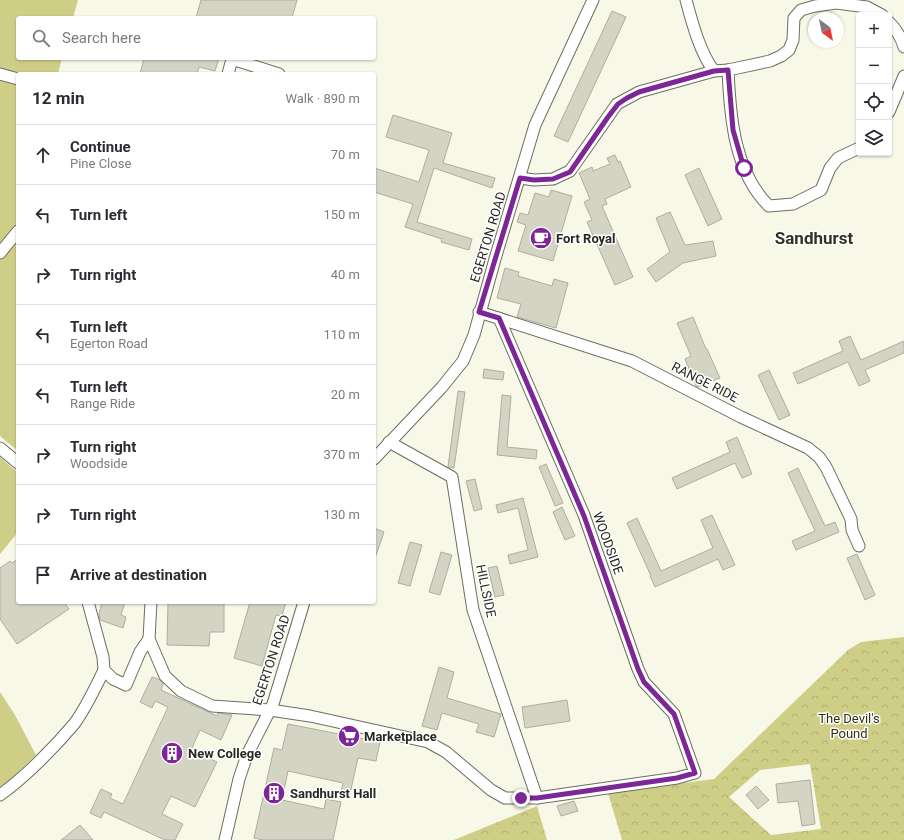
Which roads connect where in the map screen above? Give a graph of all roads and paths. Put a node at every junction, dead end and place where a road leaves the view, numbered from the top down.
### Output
1 (593, 0) edge
2 (686, 0) edge
3 (876, 12) edge
4 (892, 26) edge
5 (904, 47) edge
6 (232, 60) edge
7 (235, 60) edge
8 (728, 70) junction
9 (714, 71) junction
10 (229, 72) edge
11 (273, 72) edge
12 (0, 74) edge
13 (904, 76) edge
14 (16, 78) edge
15 (892, 105) edge
16 (856, 149) edge
17 (520, 178) junction
18 (16, 233) edge
19 (0, 253) edge
20 (479, 312) junction
21 (499, 318) junction
22 (389, 442) junction
23 (0, 448) edge
24 (376, 457) edge
25 (16, 461) edge
26 (859, 546) dead end
27 (89, 604) edge
28 (151, 604) edge
29 (303, 604) edge
30 (149, 638) junction
31 (104, 670) junction
32 (270, 710) junction
33 (0, 795) edge
34 (537, 798) junction
35 (225, 840) edge

1 - 17 street, EGERTON ROAD
2 - 9 street
3 - 8 street
4 - 5 street
6 - 10 street
7 - 11 street
8 - 9 street
8 - 16 street
9 - 17 street
12 - 14 street
13 - 15 street
17 - 20 street, EGERTON ROAD
18 - 19 street
20 - 21 street, RANGE RIDE
20 - 22 street, EGERTON ROAD
21 - 26 street, RANGE RIDE
21 - 34 street, WOODSIDE
22 - 24 street, EGERTON ROAD
22 - 34 street, HILLSIDE
23 - 25 street
27 - 31 street
28 - 30 street
29 - 32 street, EGERTON ROAD
30 - 31 street
30 - 32 street
31 - 33 street
32 - 34 street
32 - 35 street, EGERTON ROAD

